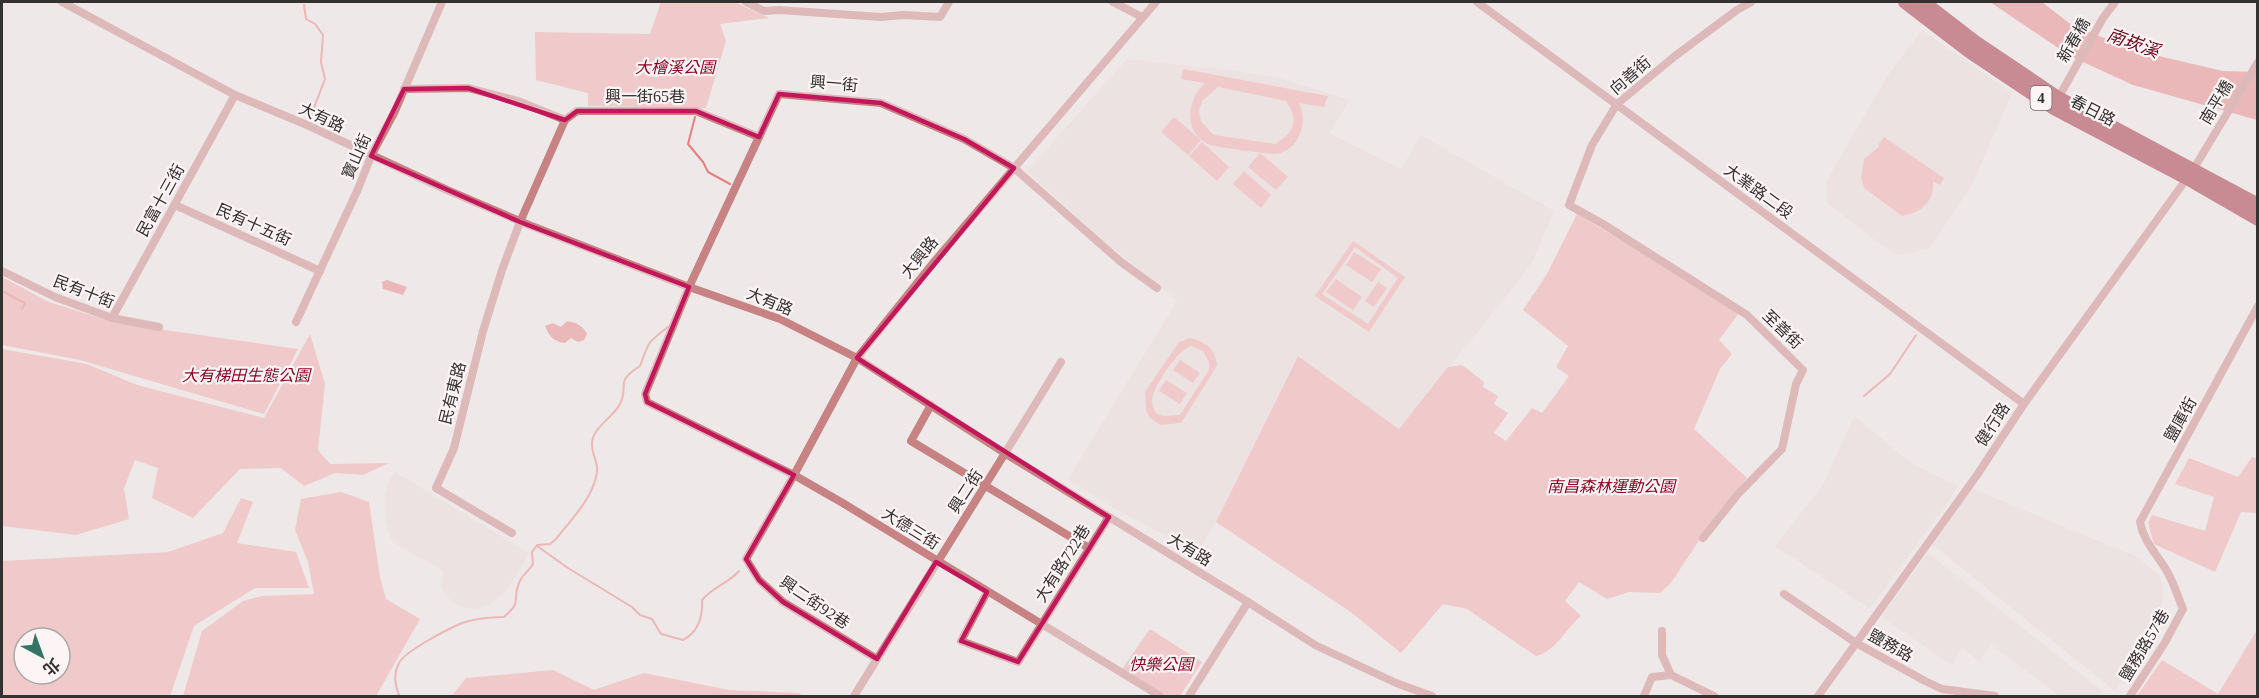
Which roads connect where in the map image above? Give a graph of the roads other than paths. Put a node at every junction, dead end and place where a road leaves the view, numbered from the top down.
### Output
1 (62, 2) edge
2 (442, 2) edge
3 (746, 2) edge
4 (784, 2) edge
5 (949, 2) edge
6 (1113, 2) edge
7 (1156, 2) edge
8 (1477, 2) edge
9 (1751, 2) edge
10 (1905, 2) edge
11 (1923, 2) edge
12 (2115, 2) edge
13 (779, 10) junction
14 (1142, 17) junction
15 (2258, 62) edge
16 (404, 89) junction
17 (234, 95) junction
18 (2056, 103) junction
19 (1617, 104) junction
20 (565, 120) junction
21 (759, 137) junction
22 (371, 156) junction
23 (1014, 168) junction
24 (2190, 174) junction
25 (175, 205) junction
26 (1569, 205) joint
27 (2254, 210) edge
28 (520, 222) junction
29 (2, 271) edge
30 (320, 271) junction
31 (689, 286) junction
32 (1157, 288) dead end
33 (2258, 306) edge
34 (112, 318) junction
35 (296, 322) dead end
36 (159, 327) dead end
37 (857, 358) junction
38 (1061, 362) dead end
39 (645, 394) joint
40 (2024, 404) junction
41 (931, 405) junction
42 (1006, 454) junction
43 (794, 475) junction
44 (986, 486) junction
45 (1109, 517) junction
46 (512, 533) dead end
47 (1703, 538) dead end
48 (2149, 546) joint
49 (1089, 548) junction
50 (746, 559) joint
51 (936, 562) junction
52 (987, 592) junction
53 (1784, 594) dead end
54 (1248, 602) junction
55 (1041, 626) junction
56 (1662, 631) dead end
57 (1856, 643) junction
58 (877, 659) junction
59 (1671, 675) junction
60 (1941, 693) edge
61 (854, 696) edge
62 (1160, 696) edge
63 (1189, 696) edge
64 (1432, 696) edge
65 (1644, 696) edge
66 (1714, 696) edge
67 (1818, 696) edge
68 (1995, 696) edge
69 (2130, 696) edge

1 - 17 street, 大有路
2 - 16 street, 寶山街
3 - 13 street
4 - 13 street
5 - 13 street
6 - 14 street
7 - 14 street, 大興路
8 - 19 street, 大業路二段
9 - 19 street, 向善街
10 - 18 main road, 春日路 / 4
11 - 18 main road, 春日路 / 4
12 - 18 street, 新春橋
14 - 23 street, 大興路
15 - 24 street, 南平橋
16 - 20 street
16 - 22 street, 寶山街
17 - 22 street, 大有路
17 - 25 street, 民富十三街
18 - 24 main road, 春日路 / 4
19 - 26 street, 向善街
19 - 40 street, 大業路二段
20 - 21 street, 興一街65巷
20 - 28 street
21 - 23 street, 興一街
21 - 31 street, 興一街
22 - 28 street, 大有路
22 - 30 street, 寶山街
23 - 32 street, 興一街
23 - 37 street, 大興路
24 - 27 main road, 春日路 / 4
24 - 40 street, 健行路
25 - 30 street, 民有十五街
25 - 34 street, 民富十三街
26 - 47 street, 至善街
28 - 31 street, 大有路
28 - 46 street, 民有東路
29 - 34 street, 民有十街
30 - 35 street, 寶山街
31 - 37 street, 大有路
31 - 39 street, 興一街
33 - 48 street, 鹽庫街
34 - 36 street, 民有十街
37 - 41 street, 大有路
37 - 43 street, 大興路
38 - 42 street, 興二街
39 - 43 street, 大德三街
40 - 57 street, 健行路
41 - 42 street, 大有路
41 - 44 street
42 - 44 street, 興二街
42 - 45 street, 大有路
43 - 50 street, 大興路
43 - 51 street, 大德三街
44 - 49 street
44 - 51 street, 興二街
45 - 49 street, 大有路722巷
45 - 54 street, 大有路
48 - 69 street, 鹽務路57巷
49 - 55 street, 大有路722巷
50 - 58 street, 興二街92巷
51 - 52 street, 大德三街
51 - 58 street, 興二街
52 - 55 street, 大德三街
52 - 55 street, 大有路722巷
53 - 57 street, 鹽務路
54 - 63 street
54 - 64 street, 大有路
55 - 62 street, 大德三街
56 - 59 street
57 - 60 street, 鹽務路
57 - 67 street, 健行路
58 - 61 street, 興二街
59 - 65 street
59 - 66 street
60 - 68 street, 鹽務路

